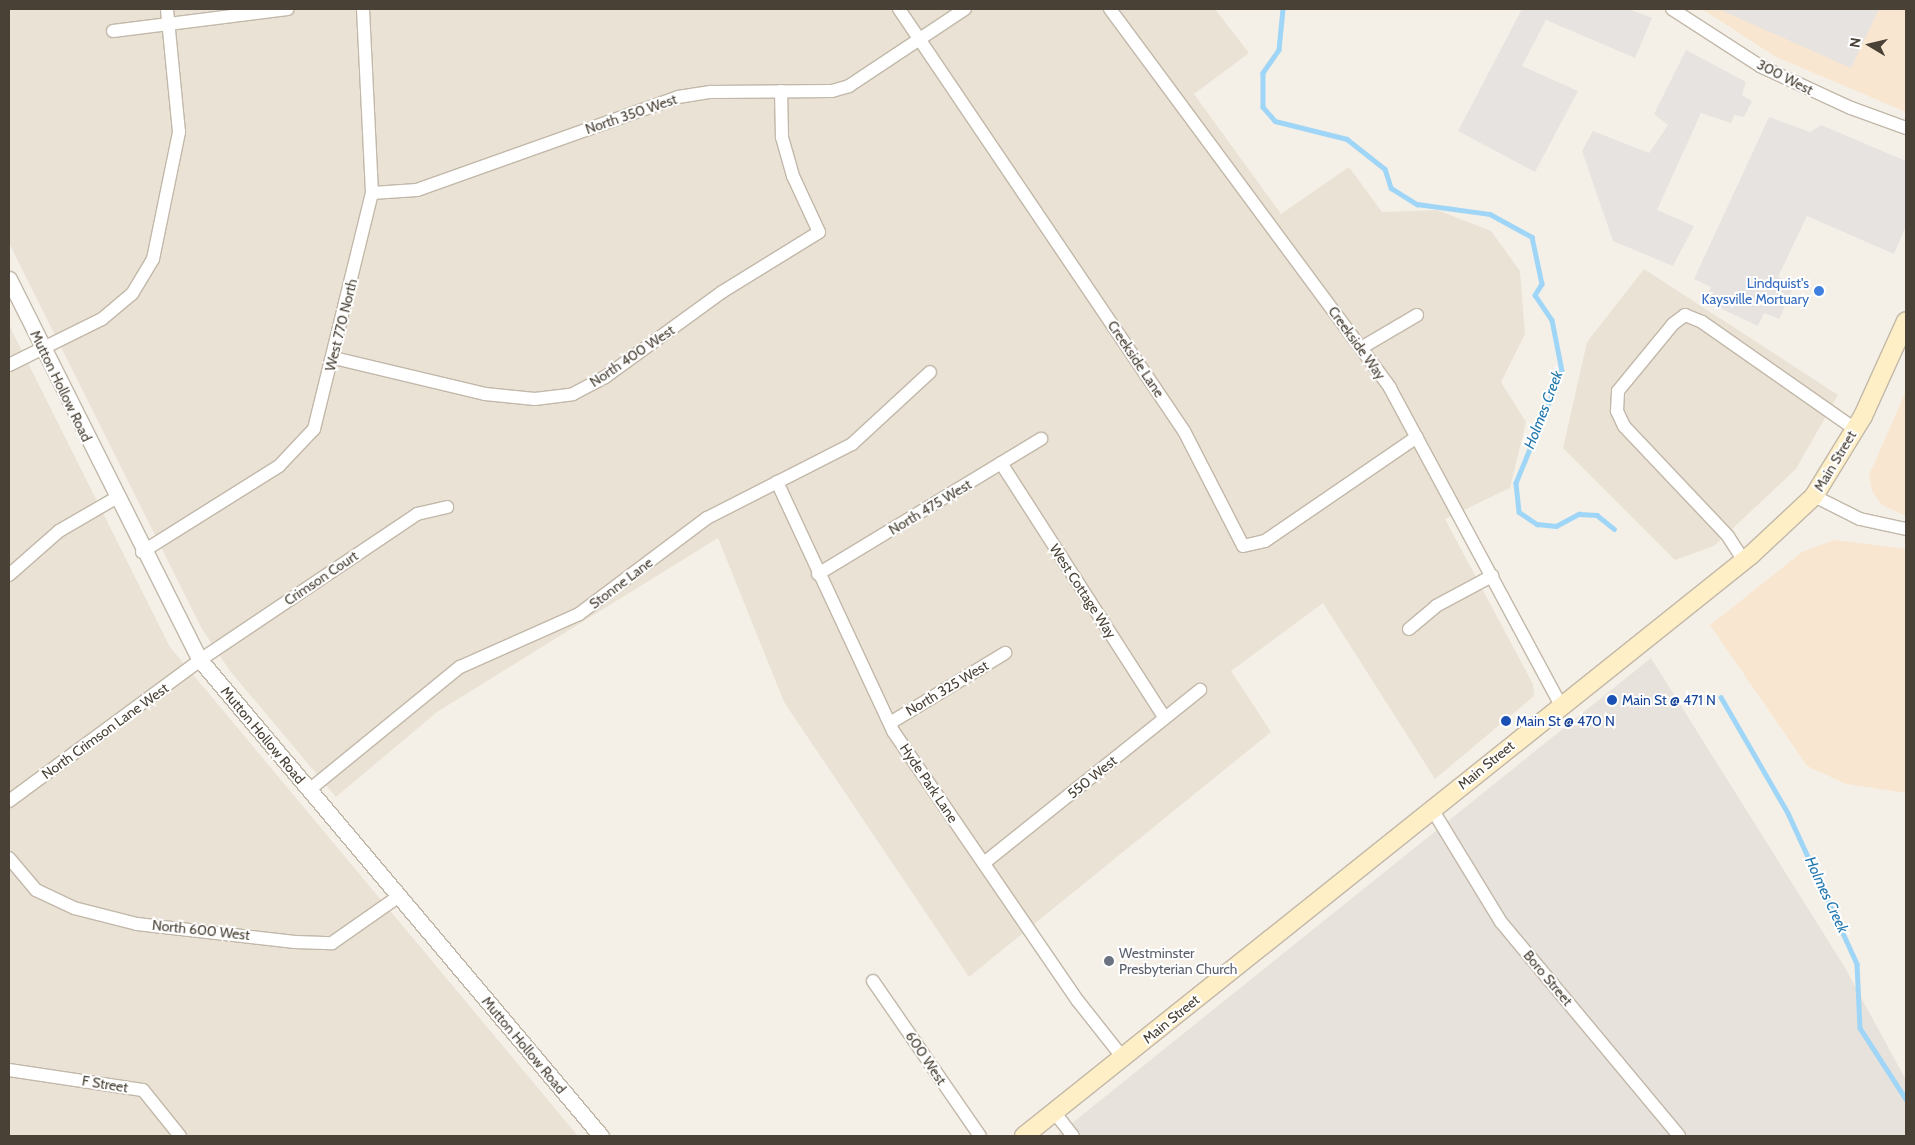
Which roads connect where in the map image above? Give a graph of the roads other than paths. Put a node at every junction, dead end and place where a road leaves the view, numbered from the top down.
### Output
1 (168, 9) edge
2 (288, 9) edge
3 (363, 9) edge
4 (899, 9) edge
5 (965, 9) edge
6 (1110, 9) edge
7 (1672, 9) edge
8 (170, 24) junction
9 (113, 32) dead end
10 (921, 39) junction
11 (781, 92) junction
12 (1906, 128) edge
13 (372, 193) junction
14 (9, 279) edge
15 (1417, 315) dead end
16 (1906, 321) edge
17 (43, 348) junction
18 (1361, 348) junction
19 (334, 358) junction
20 (9, 365) edge
21 (930, 372) dead end
22 (1855, 429) junction
23 (1417, 436) junction
24 (1041, 439) dead end
25 (1001, 464) junction
26 (777, 482) junction
27 (1814, 496) junction
28 (116, 498) junction
29 (447, 507) dead end
30 (1906, 529) edge
31 (142, 552) junction
32 (1744, 561) junction
33 (818, 574) junction
34 (9, 575) edge
35 (1492, 576) junction
36 (1409, 629) dead end
37 (1005, 653) dead end
38 (200, 660) junction
39 (1200, 690) dead end
40 (1561, 705) junction
41 (1165, 718) junction
42 (890, 723) junction
43 (309, 790) junction
44 (9, 801) edge
45 (1432, 809) junction
46 (9, 858) edge
47 (984, 863) junction
48 (399, 896) junction
49 (873, 981) dead end
50 (1122, 1058) junction
51 (9, 1070) edge
52 (1055, 1113) junction
53 (180, 1136) edge
54 (601, 1136) edge
55 (980, 1136) edge
56 (1024, 1136) edge
57 (1073, 1136) edge
58 (1680, 1136) edge

1 - 8 street
2 - 8 street
3 - 13 street, West 770 North
4 - 10 street, Creekside Lane
5 - 10 street, North 350 West
6 - 18 street, Creekside Way
7 - 12 street, 300 West
8 - 9 street
8 - 17 street
10 - 11 street, North 350 West
10 - 23 street, Creekside Lane
11 - 13 street, North 350 West
11 - 19 street, North 400 West
13 - 19 street, West 770 North
14 - 17 street, Mutton Hollow Road
15 - 18 street
16 - 22 main road, Main Street
17 - 20 street
17 - 28 street, Mutton Hollow Road
18 - 23 street, Creekside Way
19 - 31 street, West 770 North
21 - 26 street, Stonne Lane
22 - 27 main road, Main Street
22 - 32 street
23 - 35 street, Creekside Way
24 - 25 street, North 475 West
25 - 33 street, North 475 West
25 - 41 street, West Cottage Way
26 - 33 street, Hyde Park Lane
26 - 43 street, Stonne Lane
27 - 30 street
27 - 32 main road, Main Street
28 - 31 street, Mutton Hollow Road
28 - 34 street
29 - 38 street, Crimson Court
31 - 38 street, Mutton Hollow Road
32 - 40 main road, Main Street
33 - 42 street, Hyde Park Lane
35 - 36 street
35 - 40 street, Creekside Way
37 - 42 street, North 325 West
38 - 43 street, Mutton Hollow Road
38 - 44 street, North Crimson Lane West
39 - 41 street, 550 West
40 - 45 main road, Main Street
41 - 47 street, 550 West
42 - 47 street, Hyde Park Lane
43 - 48 street, Mutton Hollow Road
45 - 50 main road, Main Street
45 - 58 street, Boro Street
46 - 48 street, North 600 West
47 - 50 street, Hyde Park Lane
48 - 54 street, Mutton Hollow Road
49 - 55 street, 600 West
50 - 52 main road, Main Street
51 - 53 street, F Street
52 - 56 main road, Main Street
52 - 57 street

